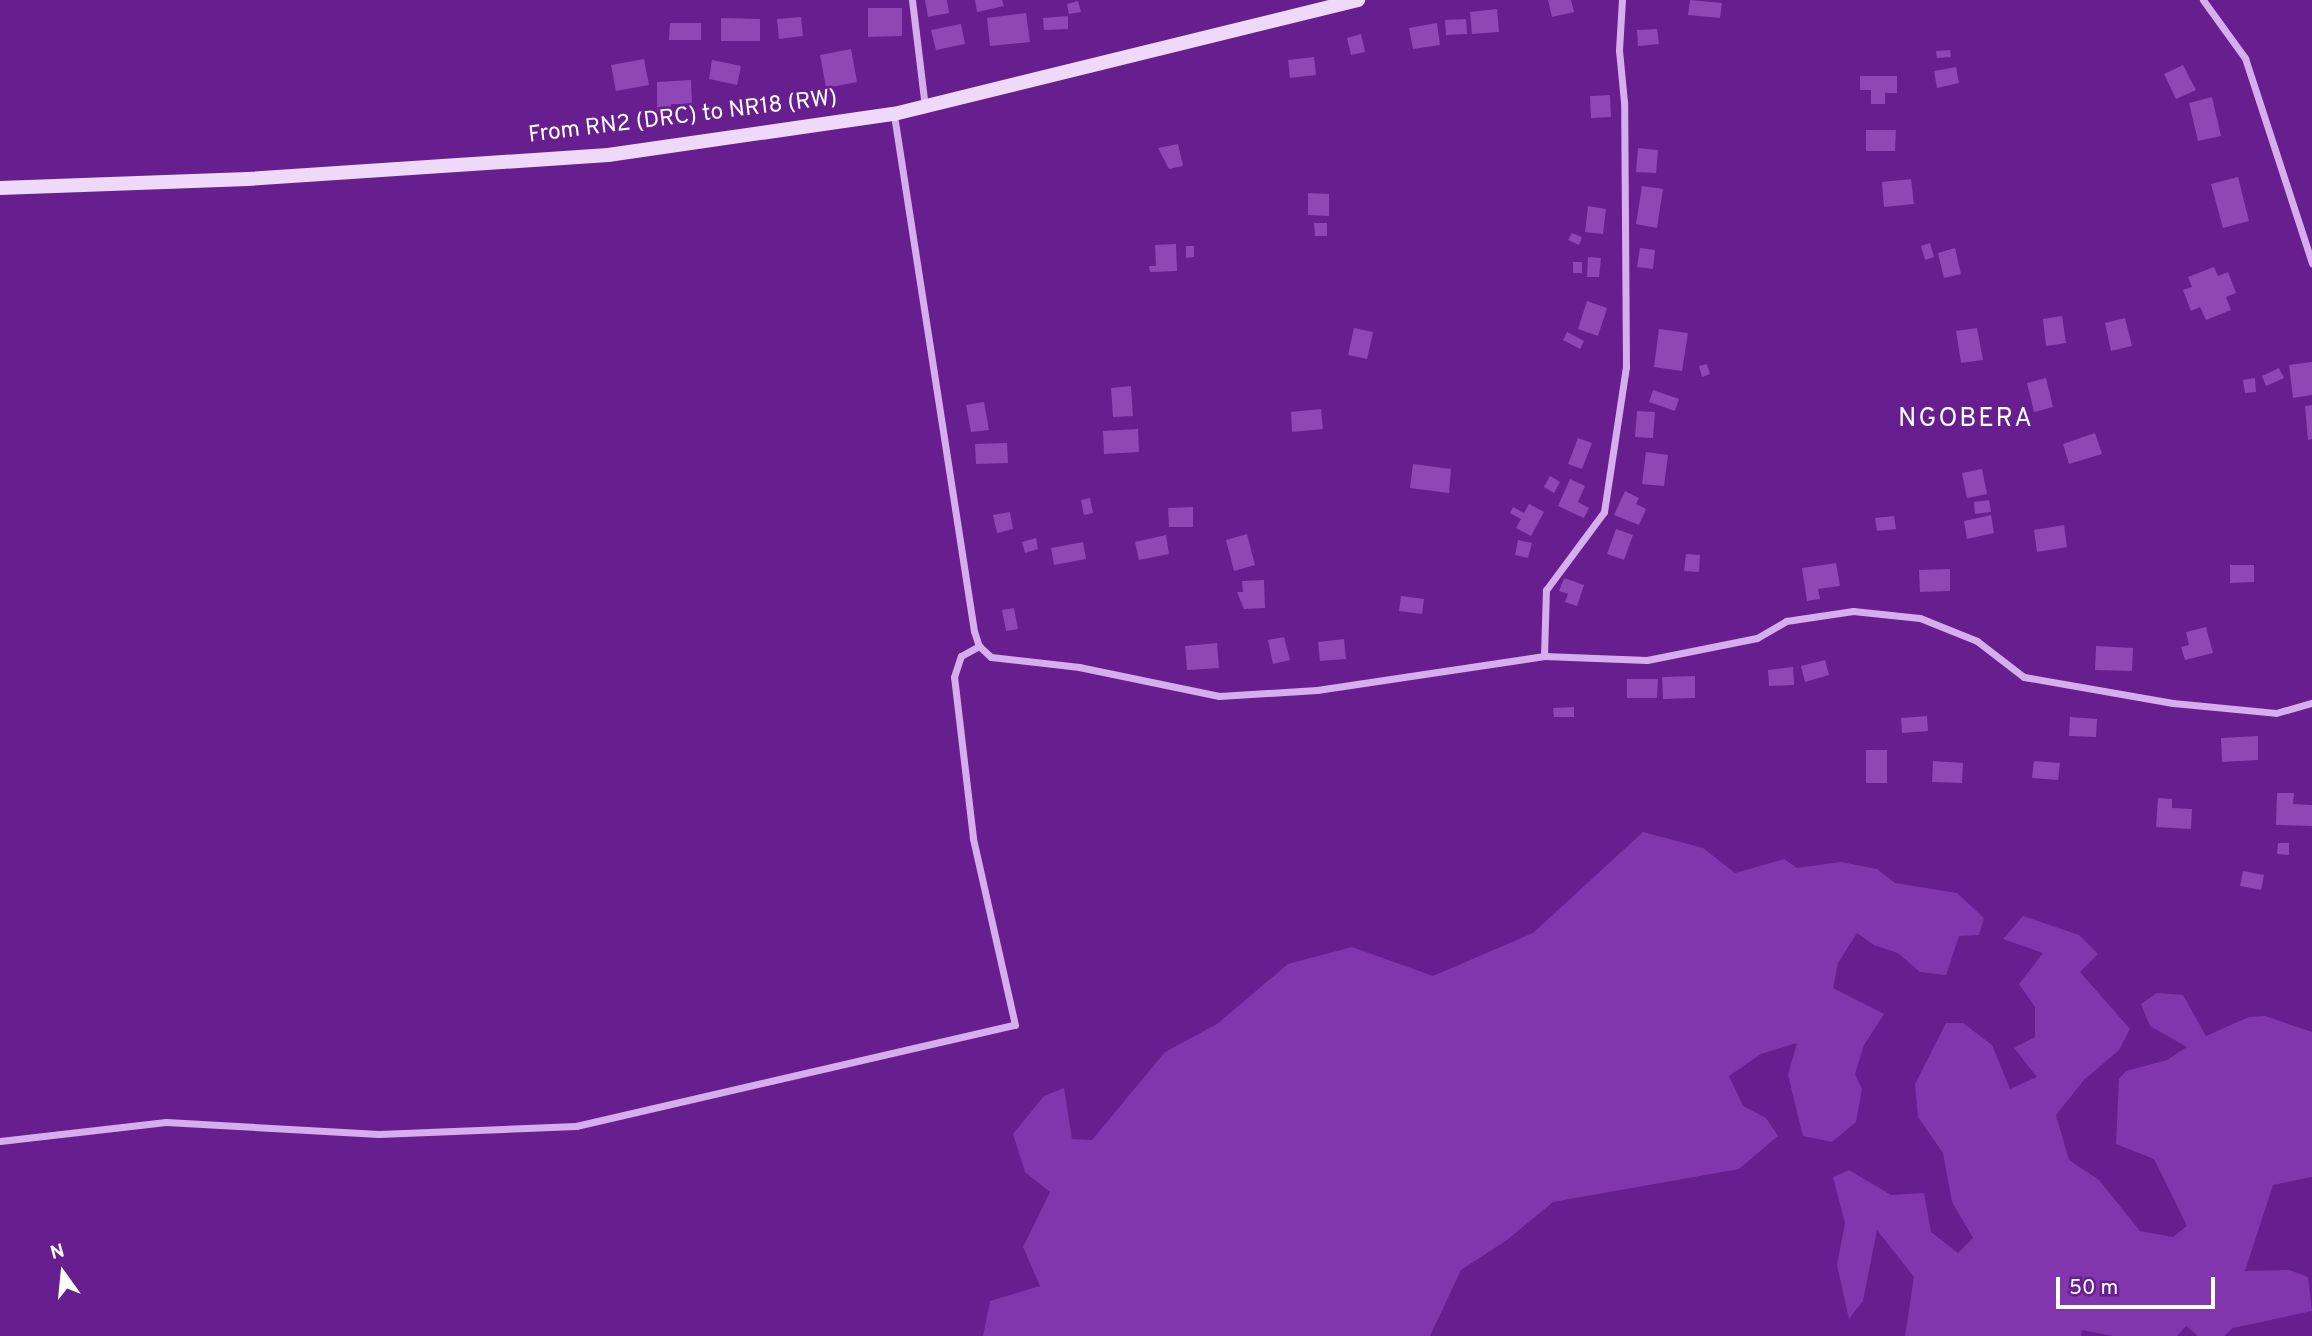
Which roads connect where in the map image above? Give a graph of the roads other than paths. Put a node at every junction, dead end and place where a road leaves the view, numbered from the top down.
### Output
1 (912, 0) edge
2 (1358, 0) edge
3 (1622, 0) edge
4 (2203, 0) edge
5 (925, 107) junction
6 (894, 114) junction
7 (0, 188) edge
8 (2312, 263) edge
9 (979, 646) junction
10 (1544, 656) junction
11 (2312, 703) edge
12 (0, 1141) edge

1 - 5 street
2 - 5 main road, From RN2 (DRC) to NR18 (RW)
3 - 10 street
4 - 8 street
5 - 6 main road, From RN2 (DRC) to NR18 (RW)
6 - 7 main road, From RN2 (DRC) to NR18 (RW)
6 - 9 street
9 - 10 street
9 - 12 street
10 - 11 street

